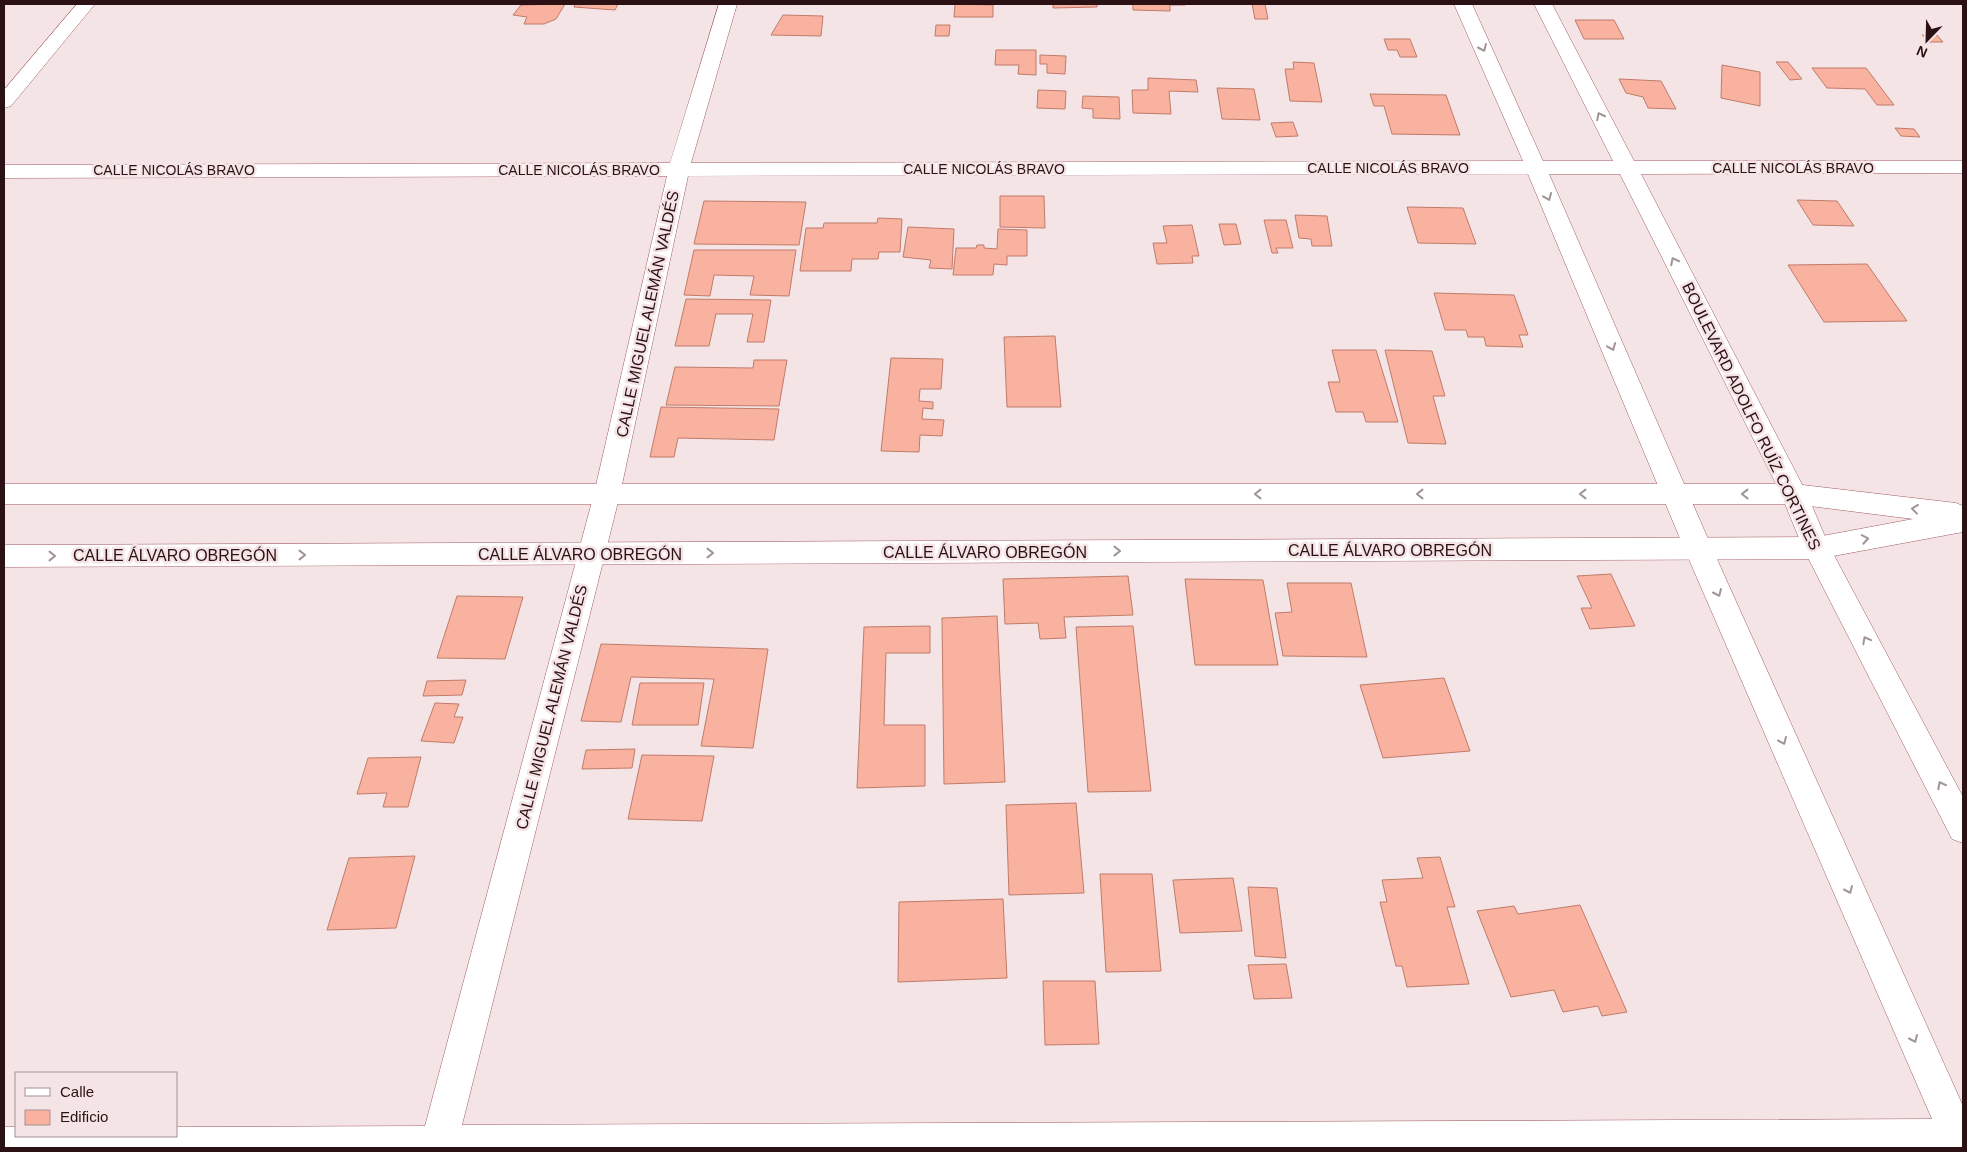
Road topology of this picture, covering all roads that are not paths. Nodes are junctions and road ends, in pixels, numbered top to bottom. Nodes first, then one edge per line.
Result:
1 (86, 4) edge
2 (728, 4) edge
3 (1463, 4) edge
4 (1543, 4) edge
5 (4, 102) edge
6 (1963, 167) edge
7 (1536, 168) junction
8 (1626, 168) junction
9 (679, 170) junction
10 (4, 171) edge
11 (4, 494) edge
12 (607, 494) junction
13 (1675, 494) junction
14 (1794, 494) junction
15 (1963, 515) edge
16 (1963, 521) edge
17 (1698, 548) junction
18 (1817, 548) junction
19 (590, 554) junction
20 (4, 556) edge
21 (1963, 828) edge
22 (1961, 1141) edge
23 (4, 1146) edge
24 (438, 1146) edge

1 - 5 street
2 - 9 street, CALLE MIGUEL ALEMÁN VALDÉS
3 -> 7 street
8 -> 4 street, BOULEVARD ADOLFO RUÍZ CORTINES
6 - 8 street, CALLE NICOLÁS BRAVO
7 - 8 street, CALLE NICOLÁS BRAVO
7 - 9 street, CALLE NICOLÁS BRAVO
7 -> 13 street
14 -> 8 street, BOULEVARD ADOLFO RUÍZ CORTINES
9 - 10 street, CALLE NICOLÁS BRAVO
9 - 12 street, CALLE MIGUEL ALEMÁN VALDÉS
11 - 12 street
13 -> 12 street
12 - 19 street, CALLE MIGUEL ALEMÁN VALDÉS
14 -> 13 street
13 - 17 street
15 -> 14 street
14 - 18 street, BOULEVARD ADOLFO RUÍZ CORTINES
18 -> 16 street, CALLE ÁLVARO OBREGÓN
17 - 18 street, CALLE ÁLVARO OBREGÓN
19 -> 17 street, CALLE ÁLVARO OBREGÓN
17 -> 22 street
21 -> 18 street, BOULEVARD ADOLFO RUÍZ CORTINES
20 -> 19 street, CALLE ÁLVARO OBREGÓN
19 - 24 street, CALLE MIGUEL ALEMÁN VALDÉS
22 - 24 street
23 - 24 street

